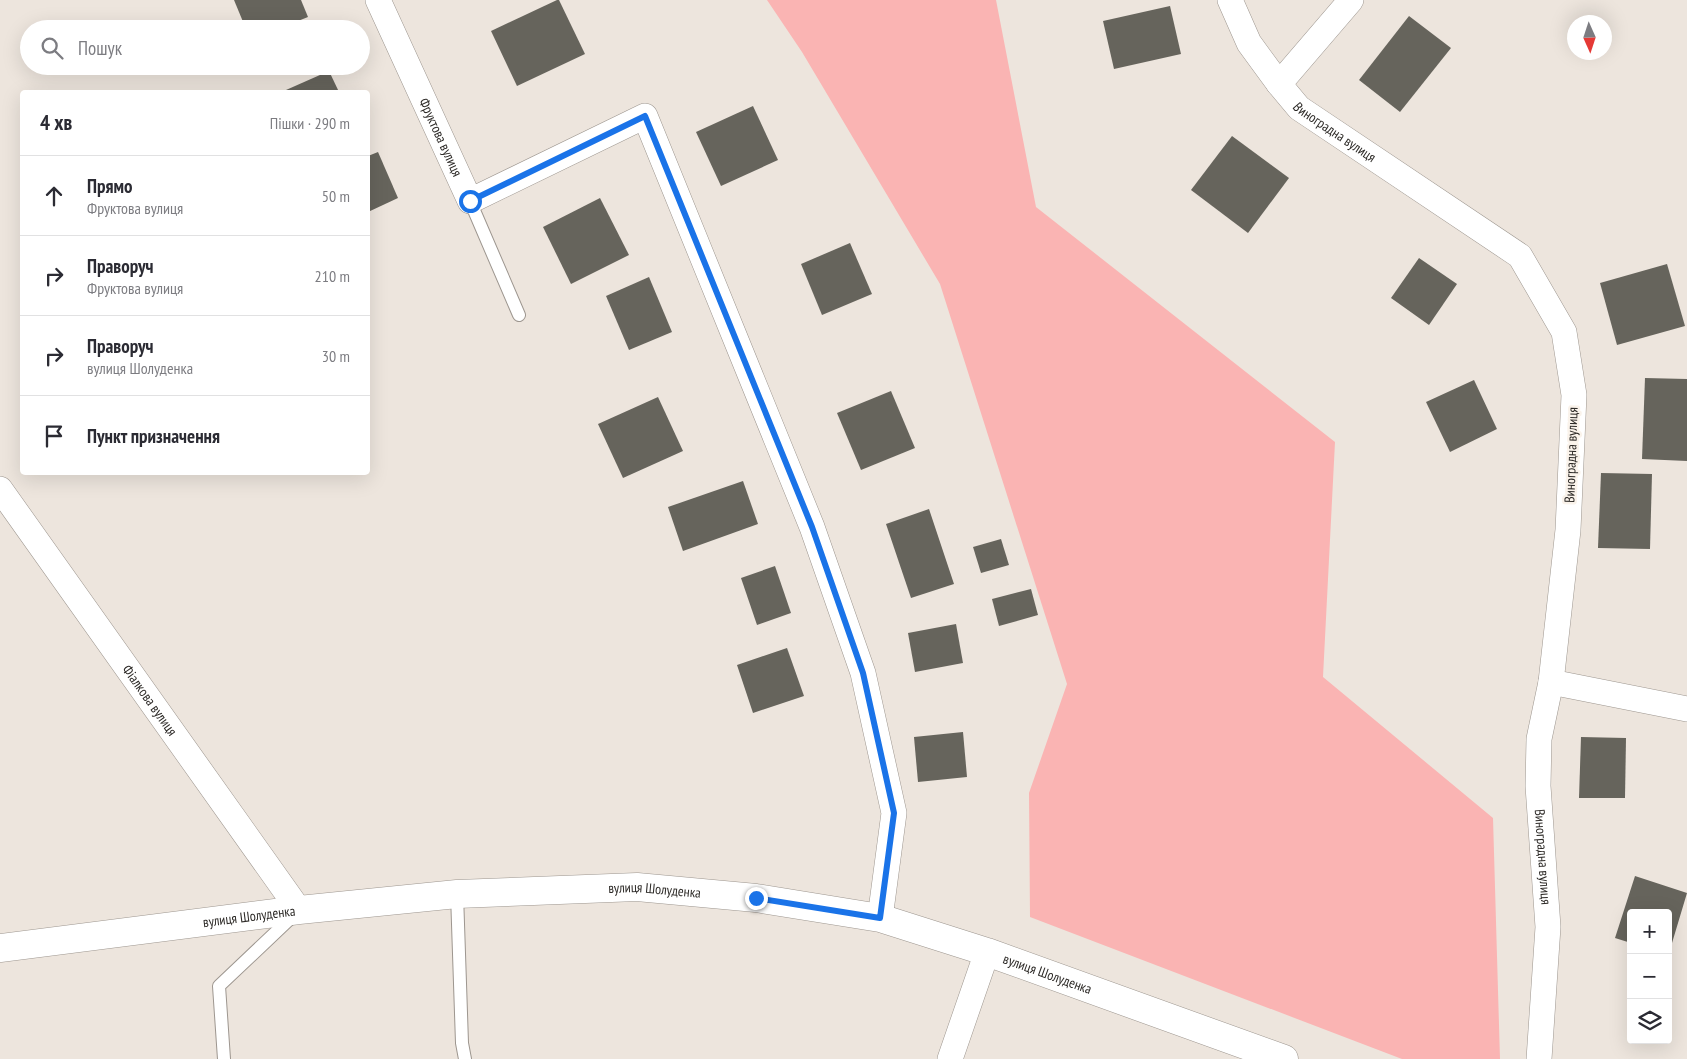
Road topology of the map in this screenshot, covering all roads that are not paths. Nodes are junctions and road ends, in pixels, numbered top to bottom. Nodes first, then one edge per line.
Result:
1 (378, 0) edge
2 (1230, 0) edge
3 (1351, 0) edge
4 (1279, 84) junction
5 (470, 201) junction
6 (519, 315) dead end
7 (0, 489) edge
8 (1551, 682) junction
9 (1687, 709) edge
10 (457, 894) junction
11 (299, 910) junction
12 (880, 918) junction
13 (0, 948) edge
14 (987, 952) junction
15 (224, 1059) edge
16 (465, 1059) edge
17 (950, 1059) edge
18 (1284, 1059) edge
19 (1538, 1059) edge

1 - 5 street, Фруктова вулиця
2 - 4 street, Виноградна вулиця
3 - 4 street
4 - 8 street, Виноградна вулиця
5 - 6 lane
5 - 12 street
7 - 11 street, Фіалкова вулиця
8 - 9 street
8 - 19 street, Виноградна вулиця
10 - 11 main road, вулиця Шолуденка
10 - 12 main road, вулиця Шолуденка
10 - 16 lane
11 - 13 main road, вулиця Шолуденка
11 - 15 lane
12 - 14 main road, вулиця Шолуденка
14 - 17 street
14 - 18 main road, вулиця Шолуденка

